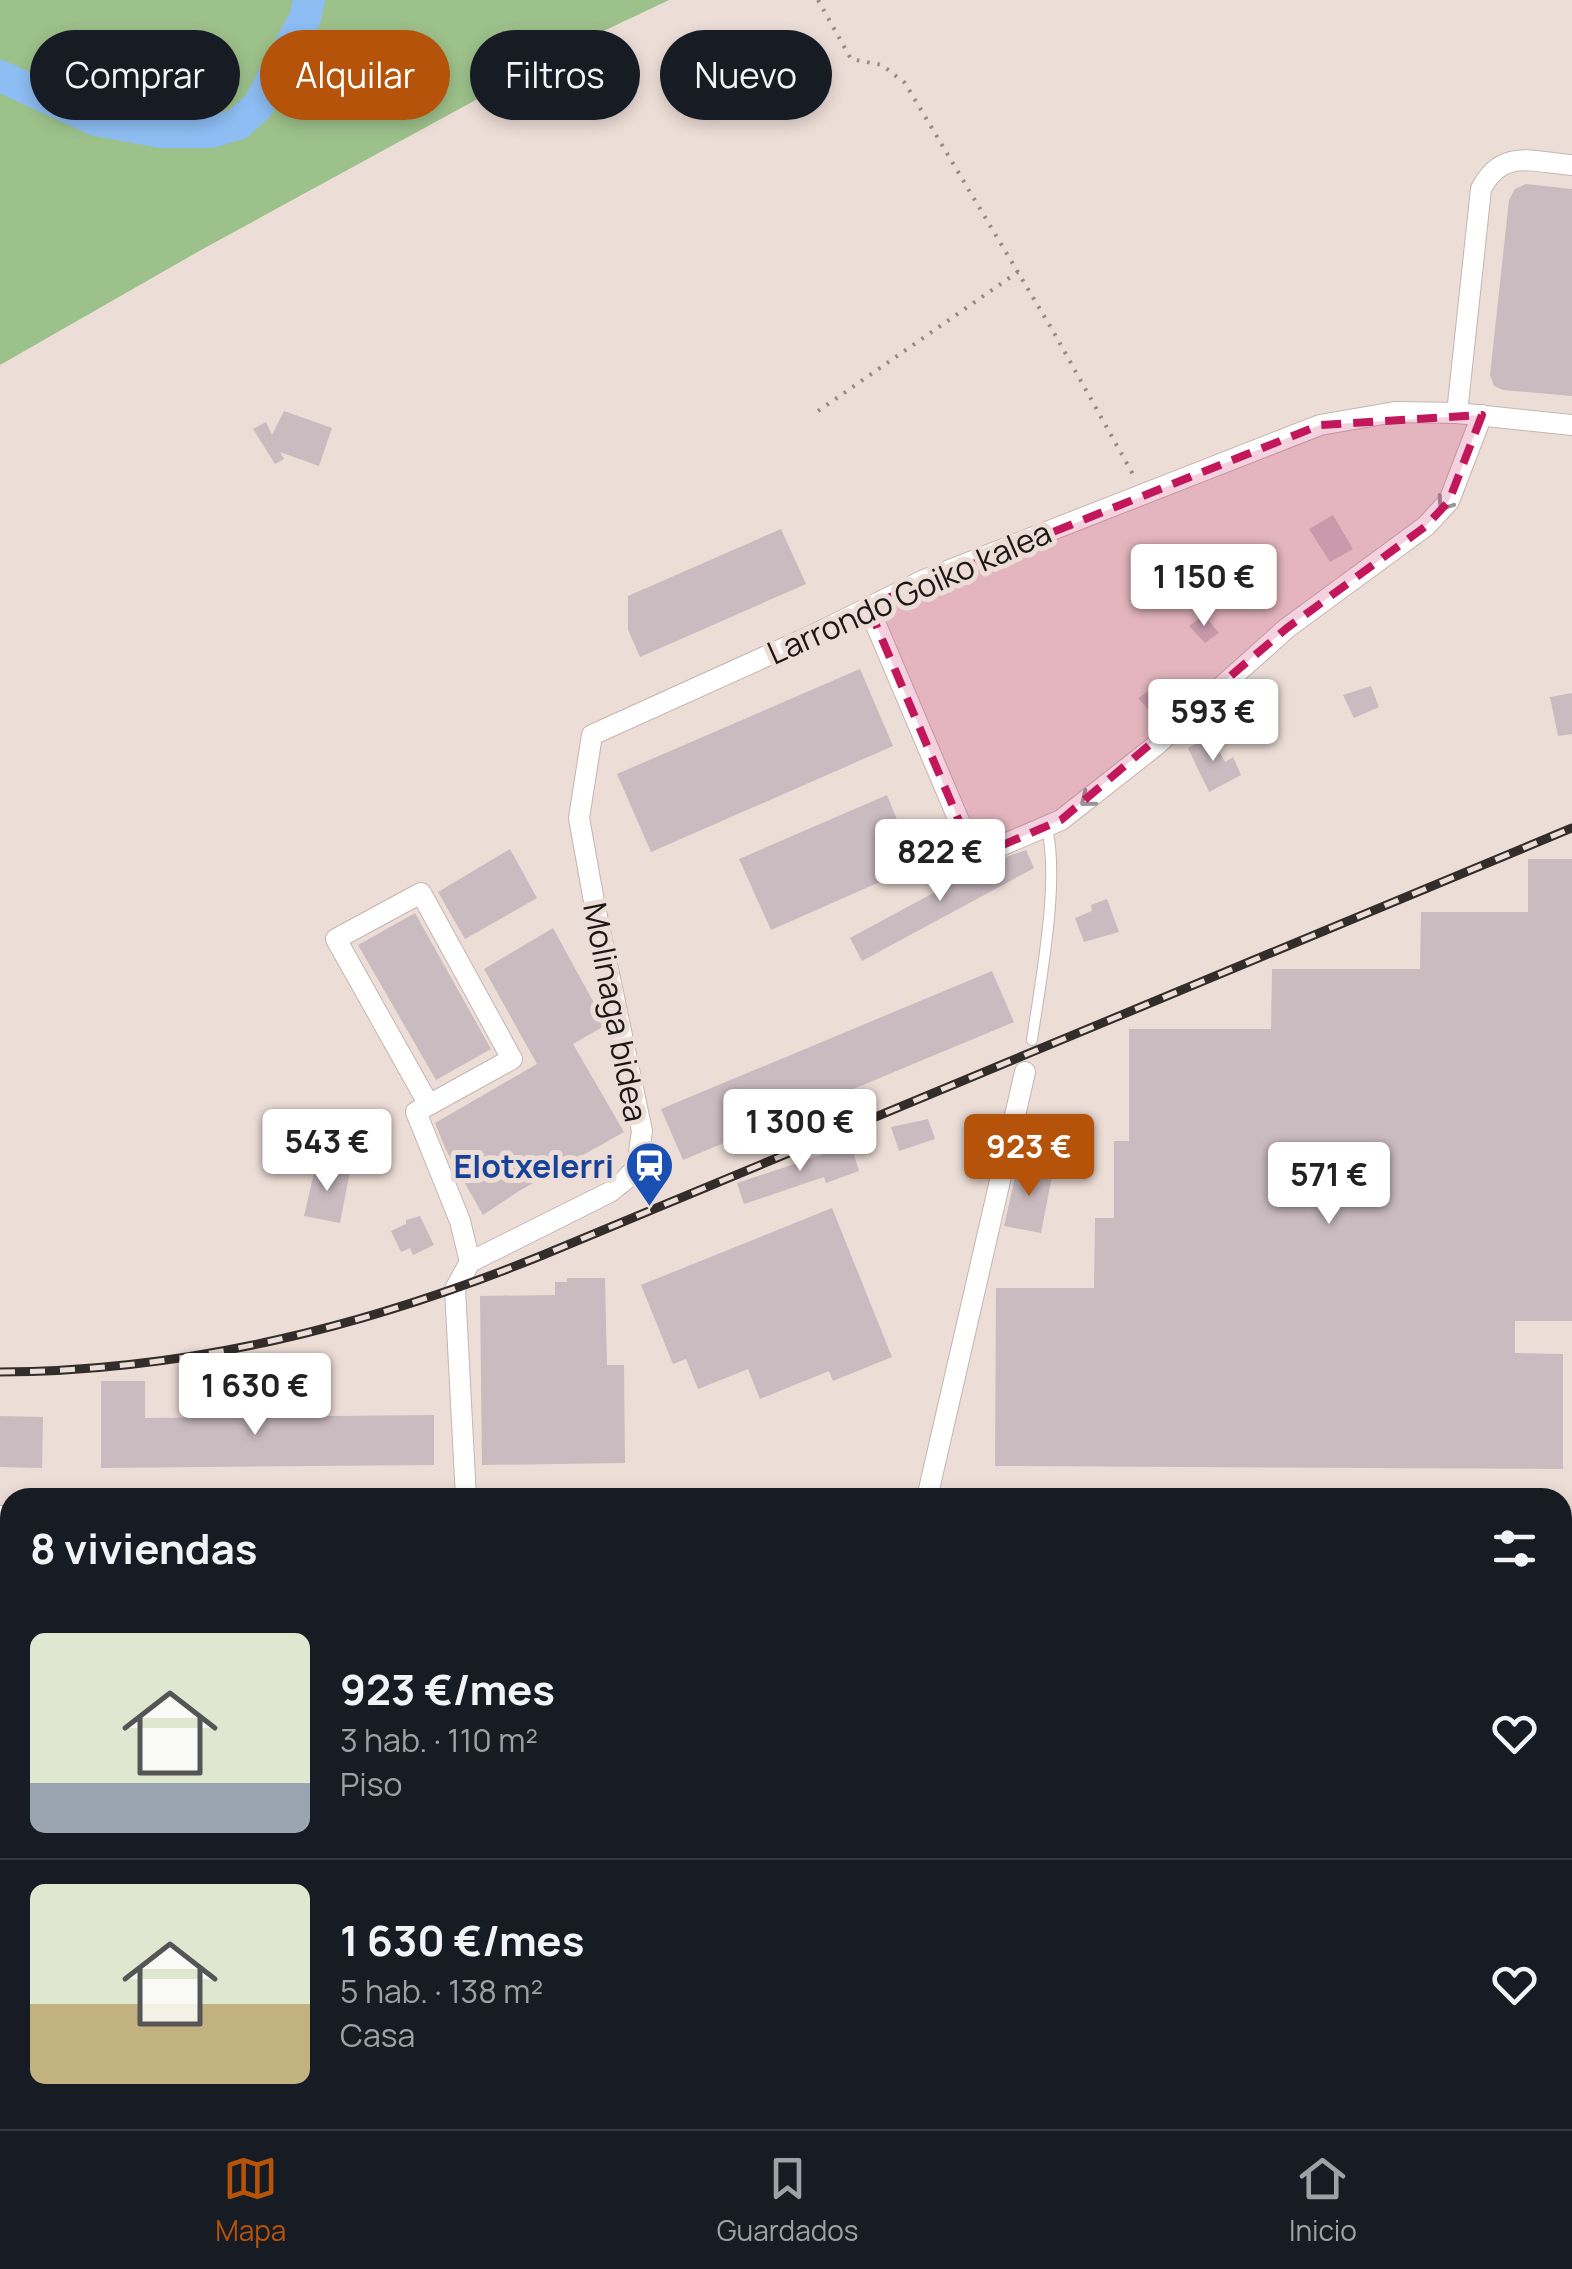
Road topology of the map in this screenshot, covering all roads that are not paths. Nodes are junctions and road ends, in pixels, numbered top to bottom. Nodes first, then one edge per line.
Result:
1 (1572, 164) edge
2 (1457, 413) junction
3 (1482, 415) junction
4 (1572, 424) edge
5 (868, 606) junction
6 (600, 728) joint
7 (1047, 829) junction
8 (1032, 1040) dead end
9 (1025, 1072) dead end
10 (429, 1104) junction
11 (470, 1262) junction
12 (465, 1488) edge
13 (929, 1488) edge

1 - 2 street
2 - 3 street, Larrondo Goiko kalea
2 - 5 street, Larrondo Goiko kalea
3 - 4 street, Larrondo Goiko kalea
3 -> 7 street
5 - 6 street, Larrondo Goiko kalea
5 - 7 street
6 - 11 street, Molinaga bidea
7 - 8 lane
9 - 13 street
10 - 10 street
10 - 11 street
11 - 12 street

